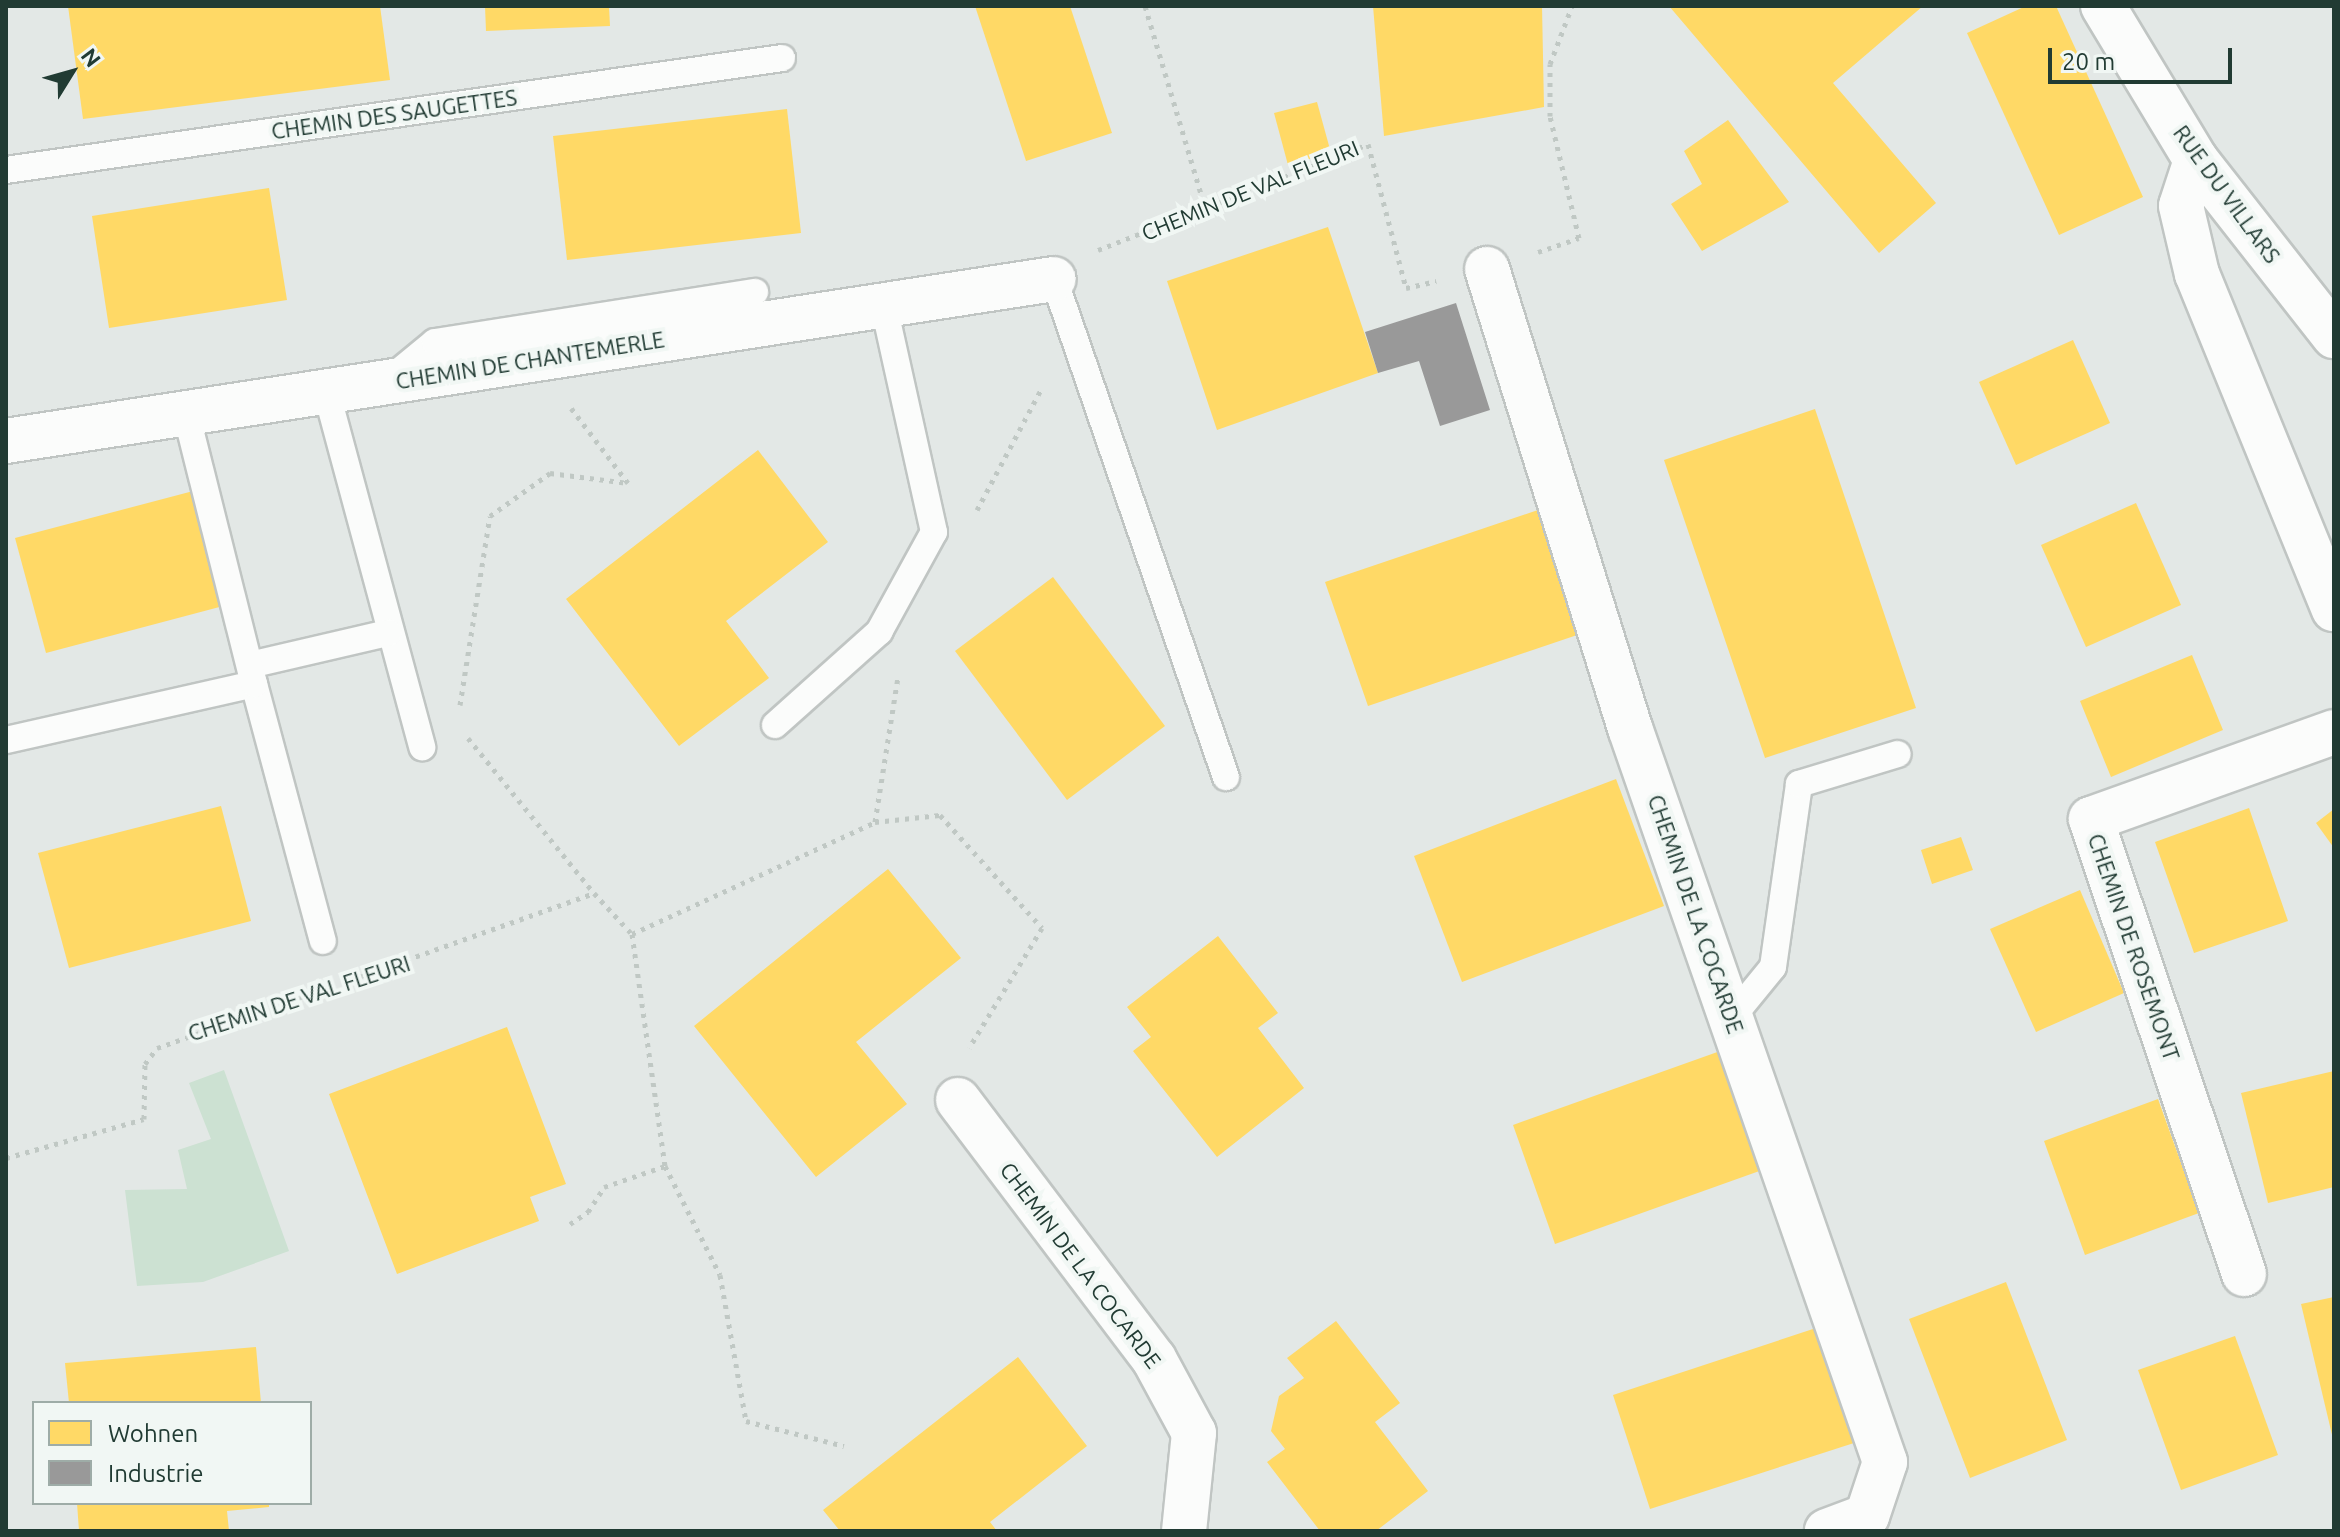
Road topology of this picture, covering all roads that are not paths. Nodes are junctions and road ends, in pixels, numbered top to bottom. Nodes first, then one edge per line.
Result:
1 (2103, 6) edge
2 (782, 58) dead end
3 (2196, 160) junction
4 (6, 170) edge
5 (1487, 269) road end
6 (1054, 279) joint
7 (755, 292) dead end
8 (884, 306) junction
9 (2334, 336) edge
10 (385, 382) junction
11 (327, 394) junction
12 (186, 414) junction
13 (6, 441) edge
14 (2334, 609) edge
15 (388, 633) junction
16 (252, 675) junction
17 (775, 725) dead end
18 (2334, 732) edge
19 (6, 740) edge
20 (422, 747) dead end
21 (1898, 754) dead end
22 (1226, 777) dead end
23 (323, 941) dead end
24 (1733, 1016) junction
25 (958, 1100) road end
26 (2244, 1274) dead end
27 (1184, 1531) edge
28 (1827, 1531) edge

1 - 3 street, RUE DU VILLARS
2 - 4 lane, CHEMIN DES SAUGETTES
3 - 9 street, RUE DU VILLARS
3 - 14 street
5 - 24 street, CHEMIN DE LA COCARDE
6 - 8 street, CHEMIN DE CHANTEMERLE
6 - 22 lane
7 - 10 lane
8 - 10 street, CHEMIN DE CHANTEMERLE
8 - 17 lane
10 - 11 street, CHEMIN DE CHANTEMERLE
11 - 12 street, CHEMIN DE CHANTEMERLE
11 - 15 lane
12 - 13 street, CHEMIN DE CHANTEMERLE
12 - 16 lane
15 - 16 lane
15 - 20 lane
16 - 19 lane
16 - 23 lane
18 - 26 street, CHEMIN DE ROSEMONT
21 - 24 lane
24 - 28 street, CHEMIN DE LA COCARDE
25 - 27 street, CHEMIN DE LA COCARDE

